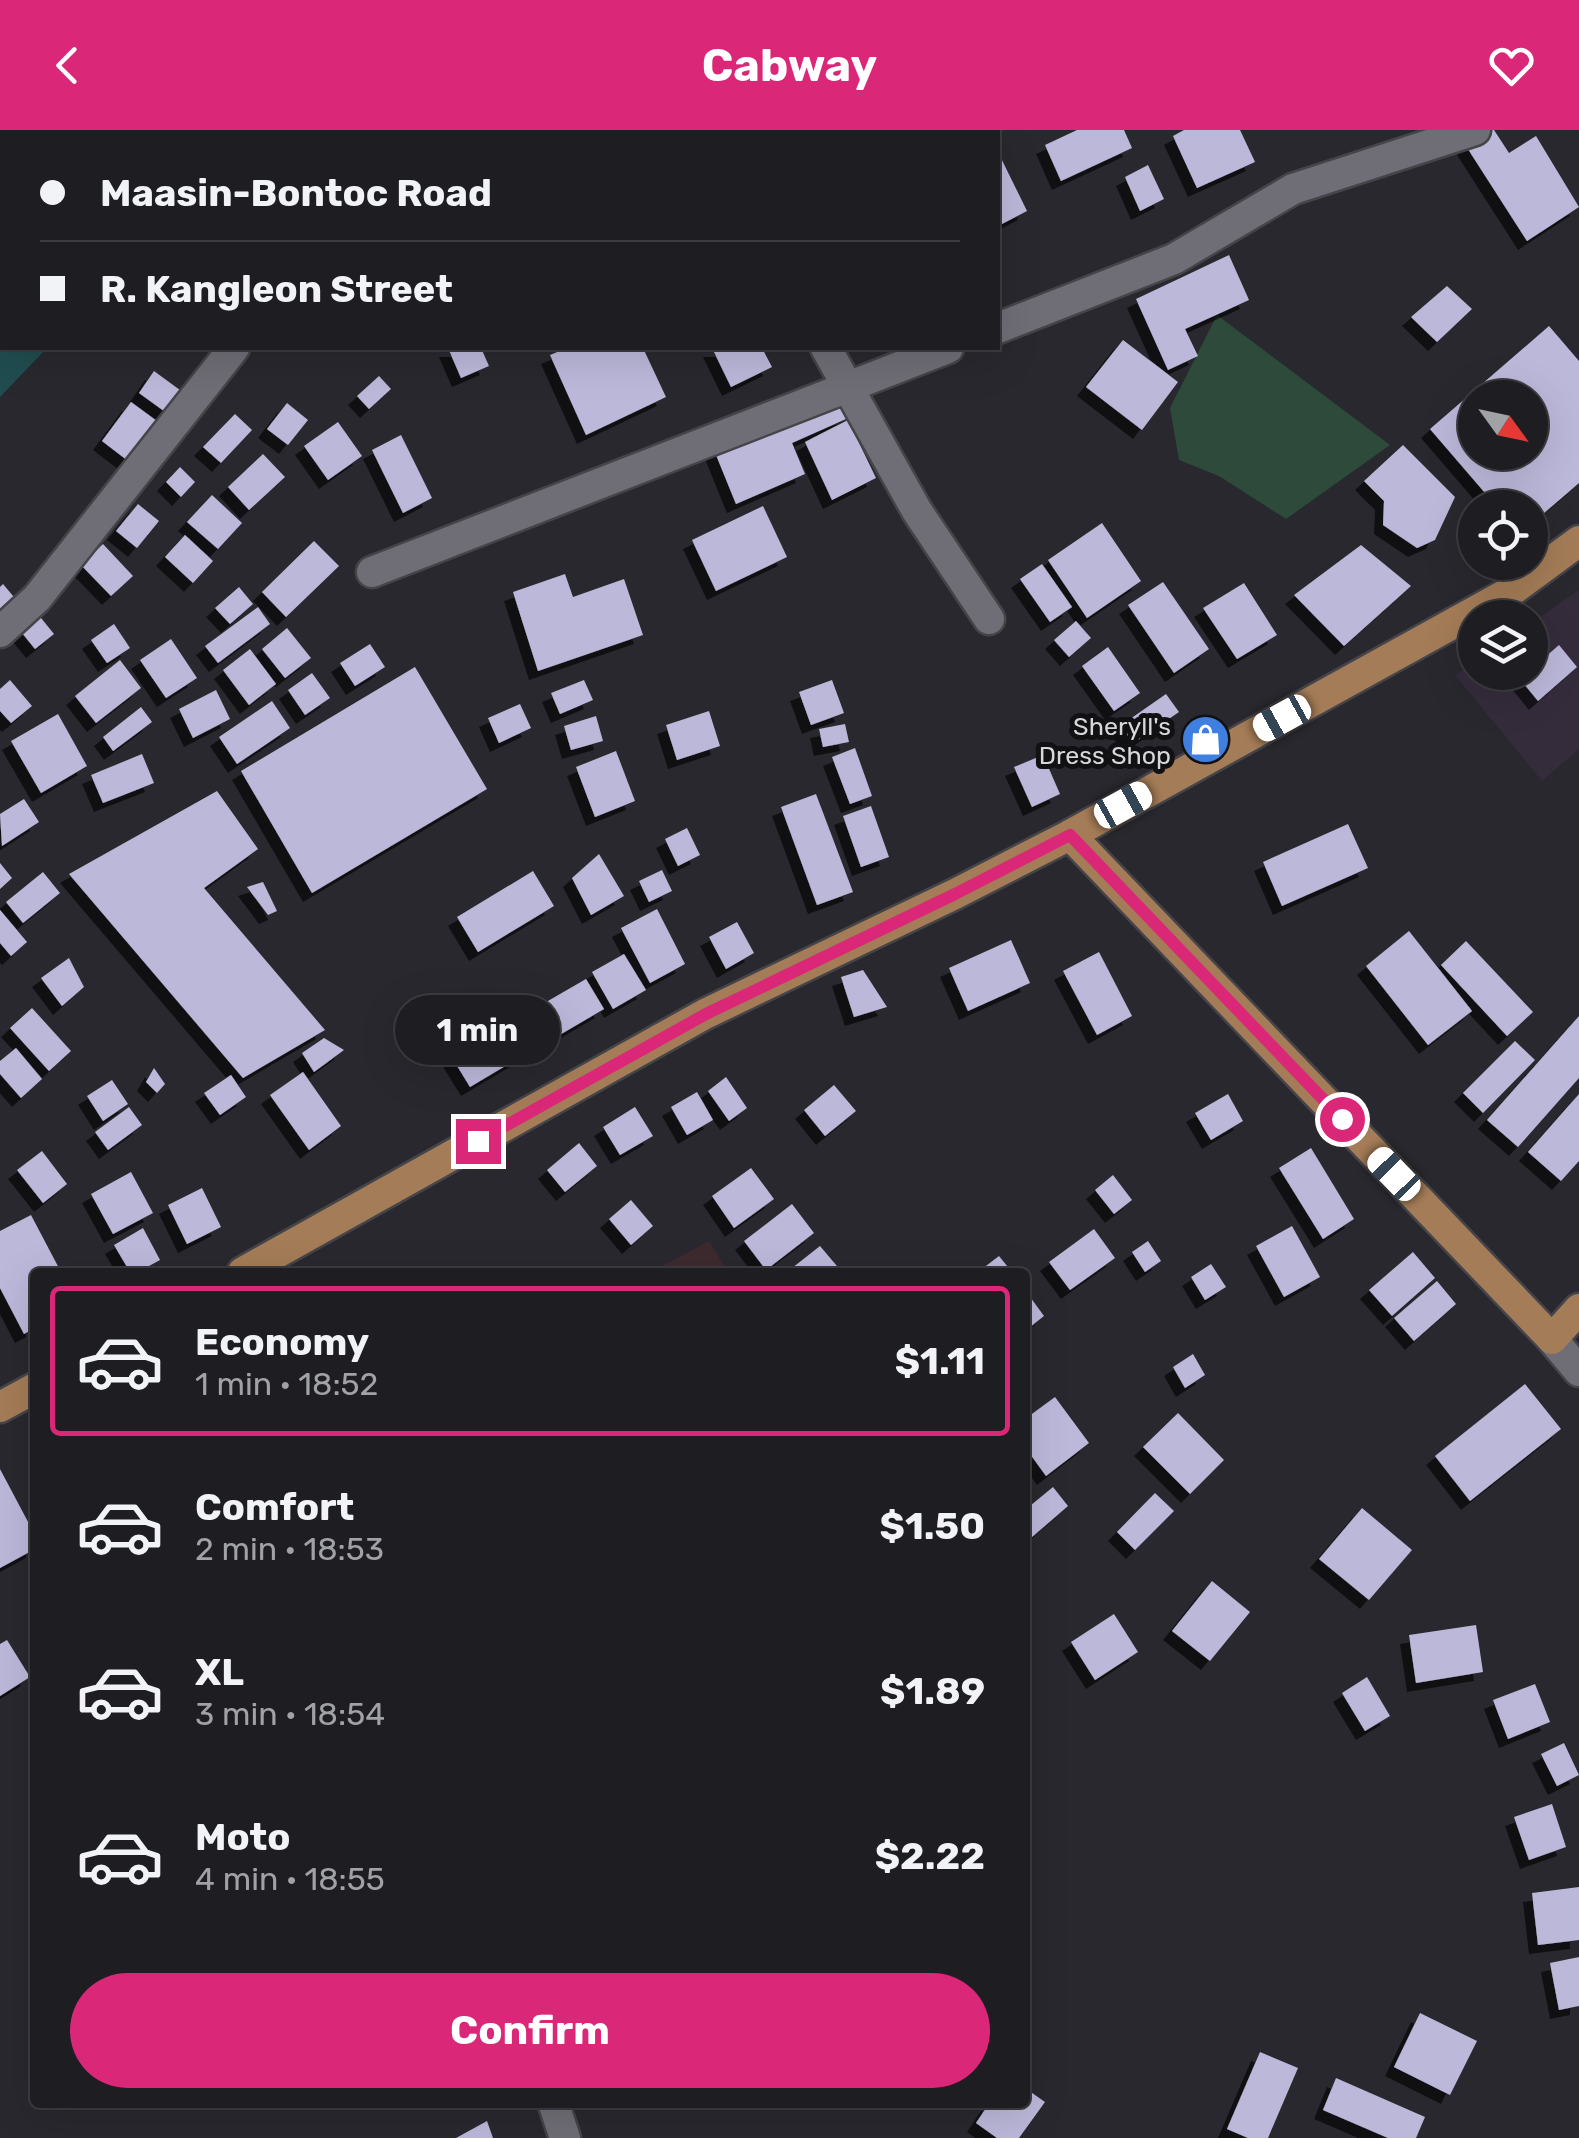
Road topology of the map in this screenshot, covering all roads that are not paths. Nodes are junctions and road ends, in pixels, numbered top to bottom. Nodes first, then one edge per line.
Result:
1 (1475, 130) edge
2 (1000, 327) edge
3 (232, 350) edge
4 (827, 350) edge
5 (943, 350) edge
6 (847, 387) junction
7 (1579, 541) edge
8 (372, 572) dead end
9 (989, 620) dead end
10 (0, 632) edge
11 (1070, 835) junction
12 (251, 1268) edge
13 (1579, 1309) edge
14 (1552, 1339) junction
15 (1579, 1371) edge
16 (30, 1391) edge
17 (0, 1408) edge
18 (555, 2108) edge
19 (565, 2138) edge

1 - 2 street
3 - 10 street
4 - 6 street
5 - 6 street
6 - 8 street
6 - 9 street
7 - 11 main road
11 - 12 main road
11 - 14 main road
13 - 14 main road
14 - 15 street
16 - 17 main road
18 - 19 street

